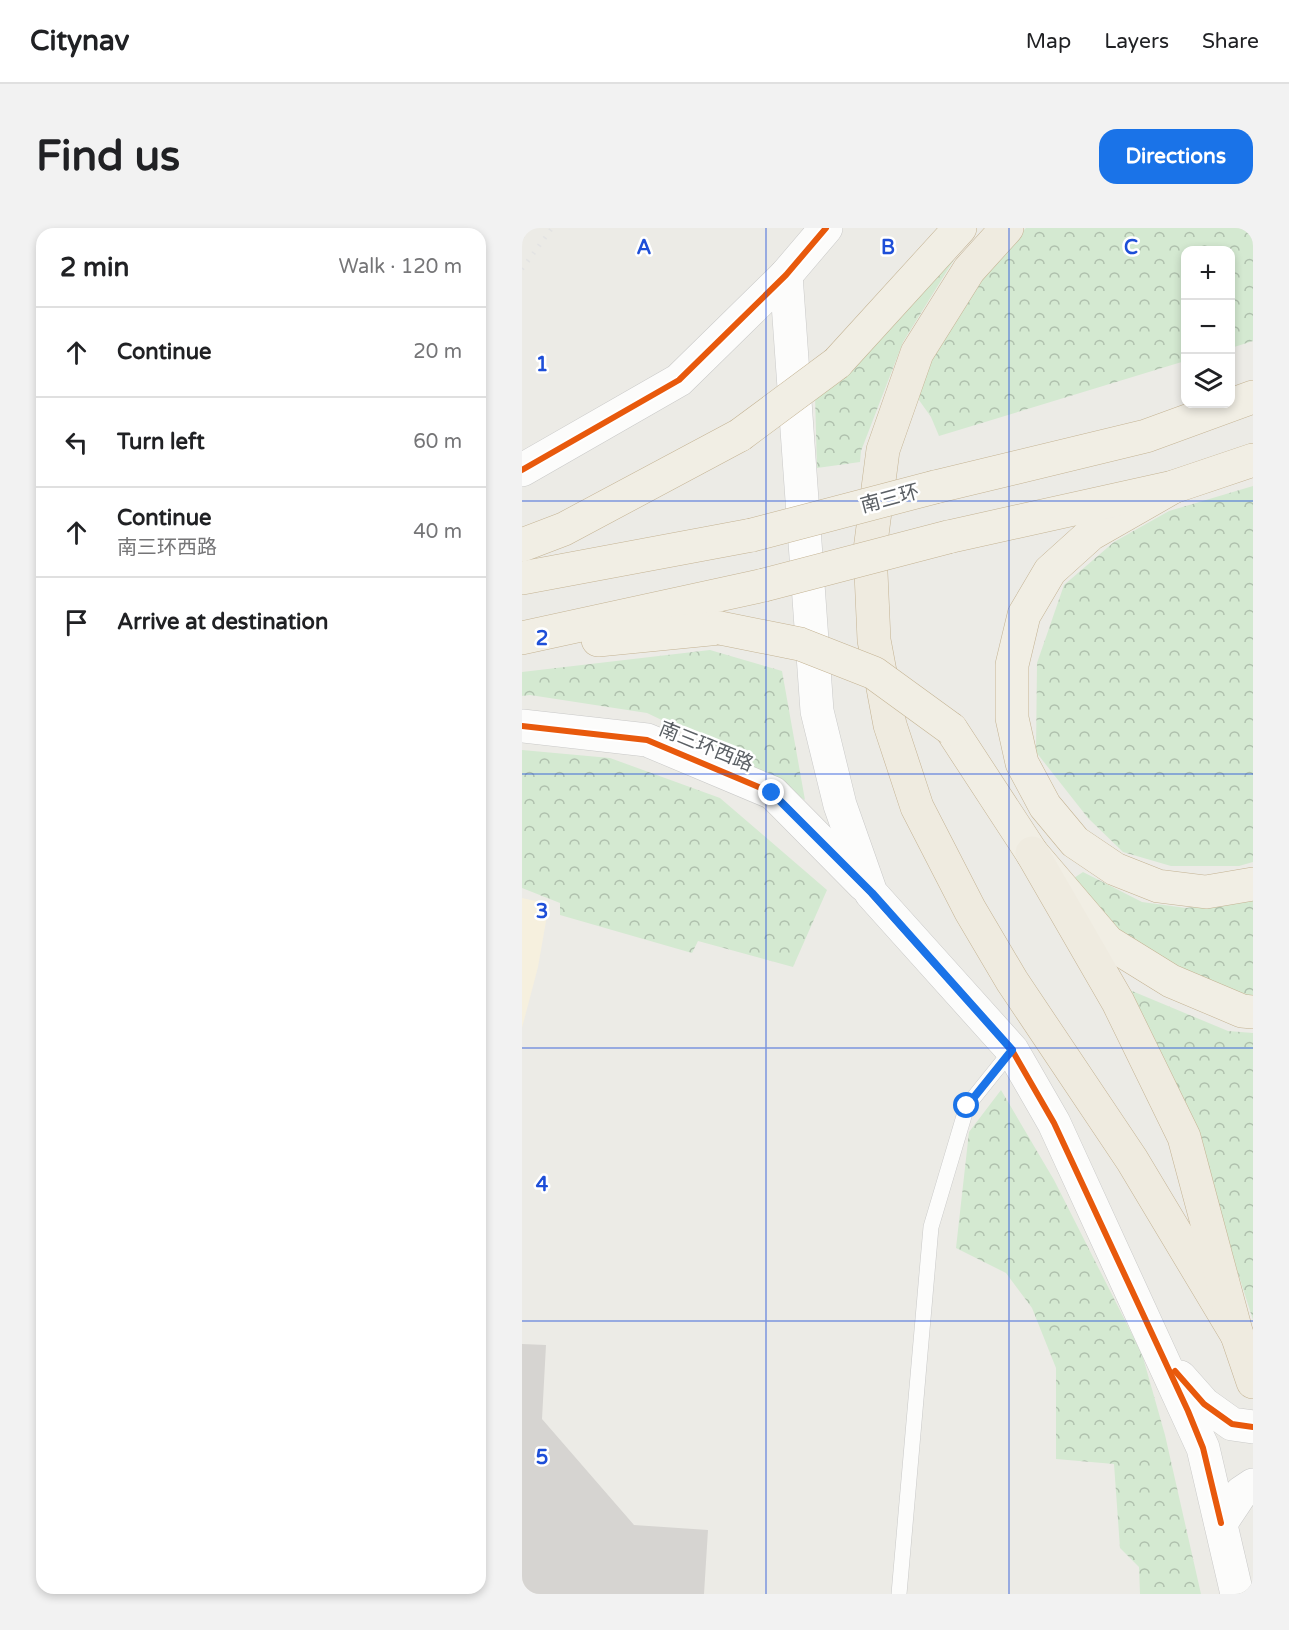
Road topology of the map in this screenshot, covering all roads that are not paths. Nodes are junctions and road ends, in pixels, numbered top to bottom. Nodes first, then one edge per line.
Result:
1 (826, 228) edge
2 (960, 228) edge
3 (1007, 228) edge
4 (786, 275) junction
5 (1253, 397) edge
6 (1253, 460) edge
7 (522, 471) edge
8 (1173, 486) junction
9 (522, 545) edge
10 (522, 578) edge
11 (522, 638) edge
12 (522, 648) edge
13 (522, 726) edge
14 (1032, 853) junction
15 (1253, 884) edge
16 (872, 893) junction
17 (1253, 1012) edge
18 (1012, 1050) junction
19 (1237, 1335) junction
20 (1163, 1358) junction
21 (1253, 1382) edge
22 (1253, 1427) edge
23 (1253, 1485) edge
24 (1221, 1523) junction
25 (899, 1594) edge
26 (1237, 1594) edge

1 - 4 street
2 - 9 highway, bridge
3 - 19 highway
4 - 7 street
4 - 16 street
5 - 10 highway, 南三环, bridge
6 - 8 highway
8 - 11 highway, bridge
8 - 15 highway
12 - 14 highway, bridge
13 - 16 street, 南三环西路
14 - 17 highway
14 - 19 highway
16 - 18 street, 南三环西路
18 - 20 street, 南三环西路
18 - 25 lane
19 - 21 highway
20 - 22 street
20 - 24 street, 南三环西路
23 - 24 street
24 - 26 street, 南三环西路

